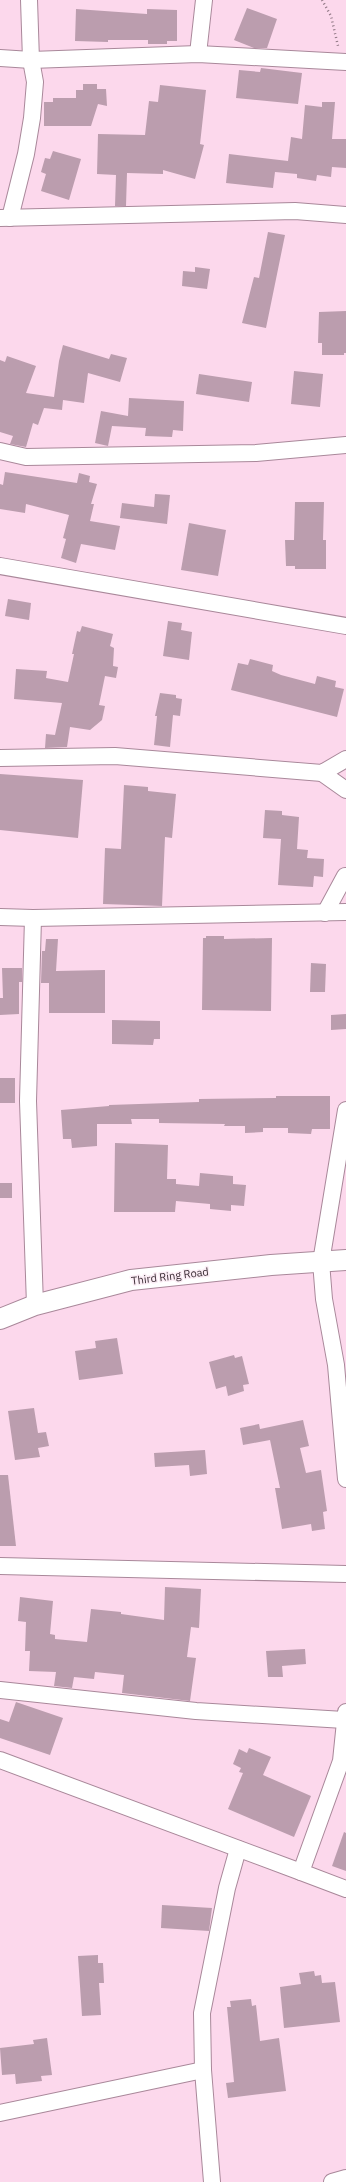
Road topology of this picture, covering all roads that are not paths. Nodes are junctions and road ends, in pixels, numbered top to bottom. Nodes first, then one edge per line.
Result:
1 (29, 0) edge
2 (204, 0) edge
3 (198, 54) junction
4 (0, 58) edge
5 (31, 60) junction
6 (344, 62) edge
7 (346, 215) edge
8 (5, 218) edge
9 (346, 445) edge
10 (0, 451) edge
11 (0, 566) edge
12 (346, 626) edge
13 (0, 758) edge
14 (346, 759) edge
15 (322, 773) junction
16 (346, 790) edge
17 (346, 873) edge
18 (346, 912) edge
19 (325, 913) junction
20 (0, 916) edge
21 (33, 918) junction
22 (346, 1110) edge
23 (346, 1260) edge
24 (321, 1262) junction
25 (35, 1305) junction
26 (0, 1319) edge
27 (346, 1479) edge
28 (0, 1566) edge
29 (346, 1574) edge
30 (0, 1690) edge
31 (345, 1716) edge
32 (0, 1760) edge
33 (238, 1849) junction
34 (301, 1872) junction
35 (346, 1889) edge
36 (203, 2070) junction
37 (0, 2113) edge
38 (346, 2178) edge
39 (212, 2182) edge
40 (332, 2182) edge

1 - 5 street
2 - 3 street
3 - 5 street
3 - 6 street
4 - 5 street
5 - 8 street
7 - 8 street
9 - 10 street
11 - 12 street
13 - 15 street
14 - 15 street
15 - 16 street
17 - 19 street
18 - 19 street
19 - 21 street
20 - 21 street
21 - 25 street
22 - 24 street
23 - 24 street, Third Ring Road
24 - 25 street, Third Ring Road
24 - 27 street
25 - 26 street, Third Ring Road
28 - 29 street
30 - 31 street
31 - 34 street
32 - 33 street
33 - 34 street
33 - 36 street
34 - 35 street
36 - 37 street
36 - 39 street
38 - 40 street

